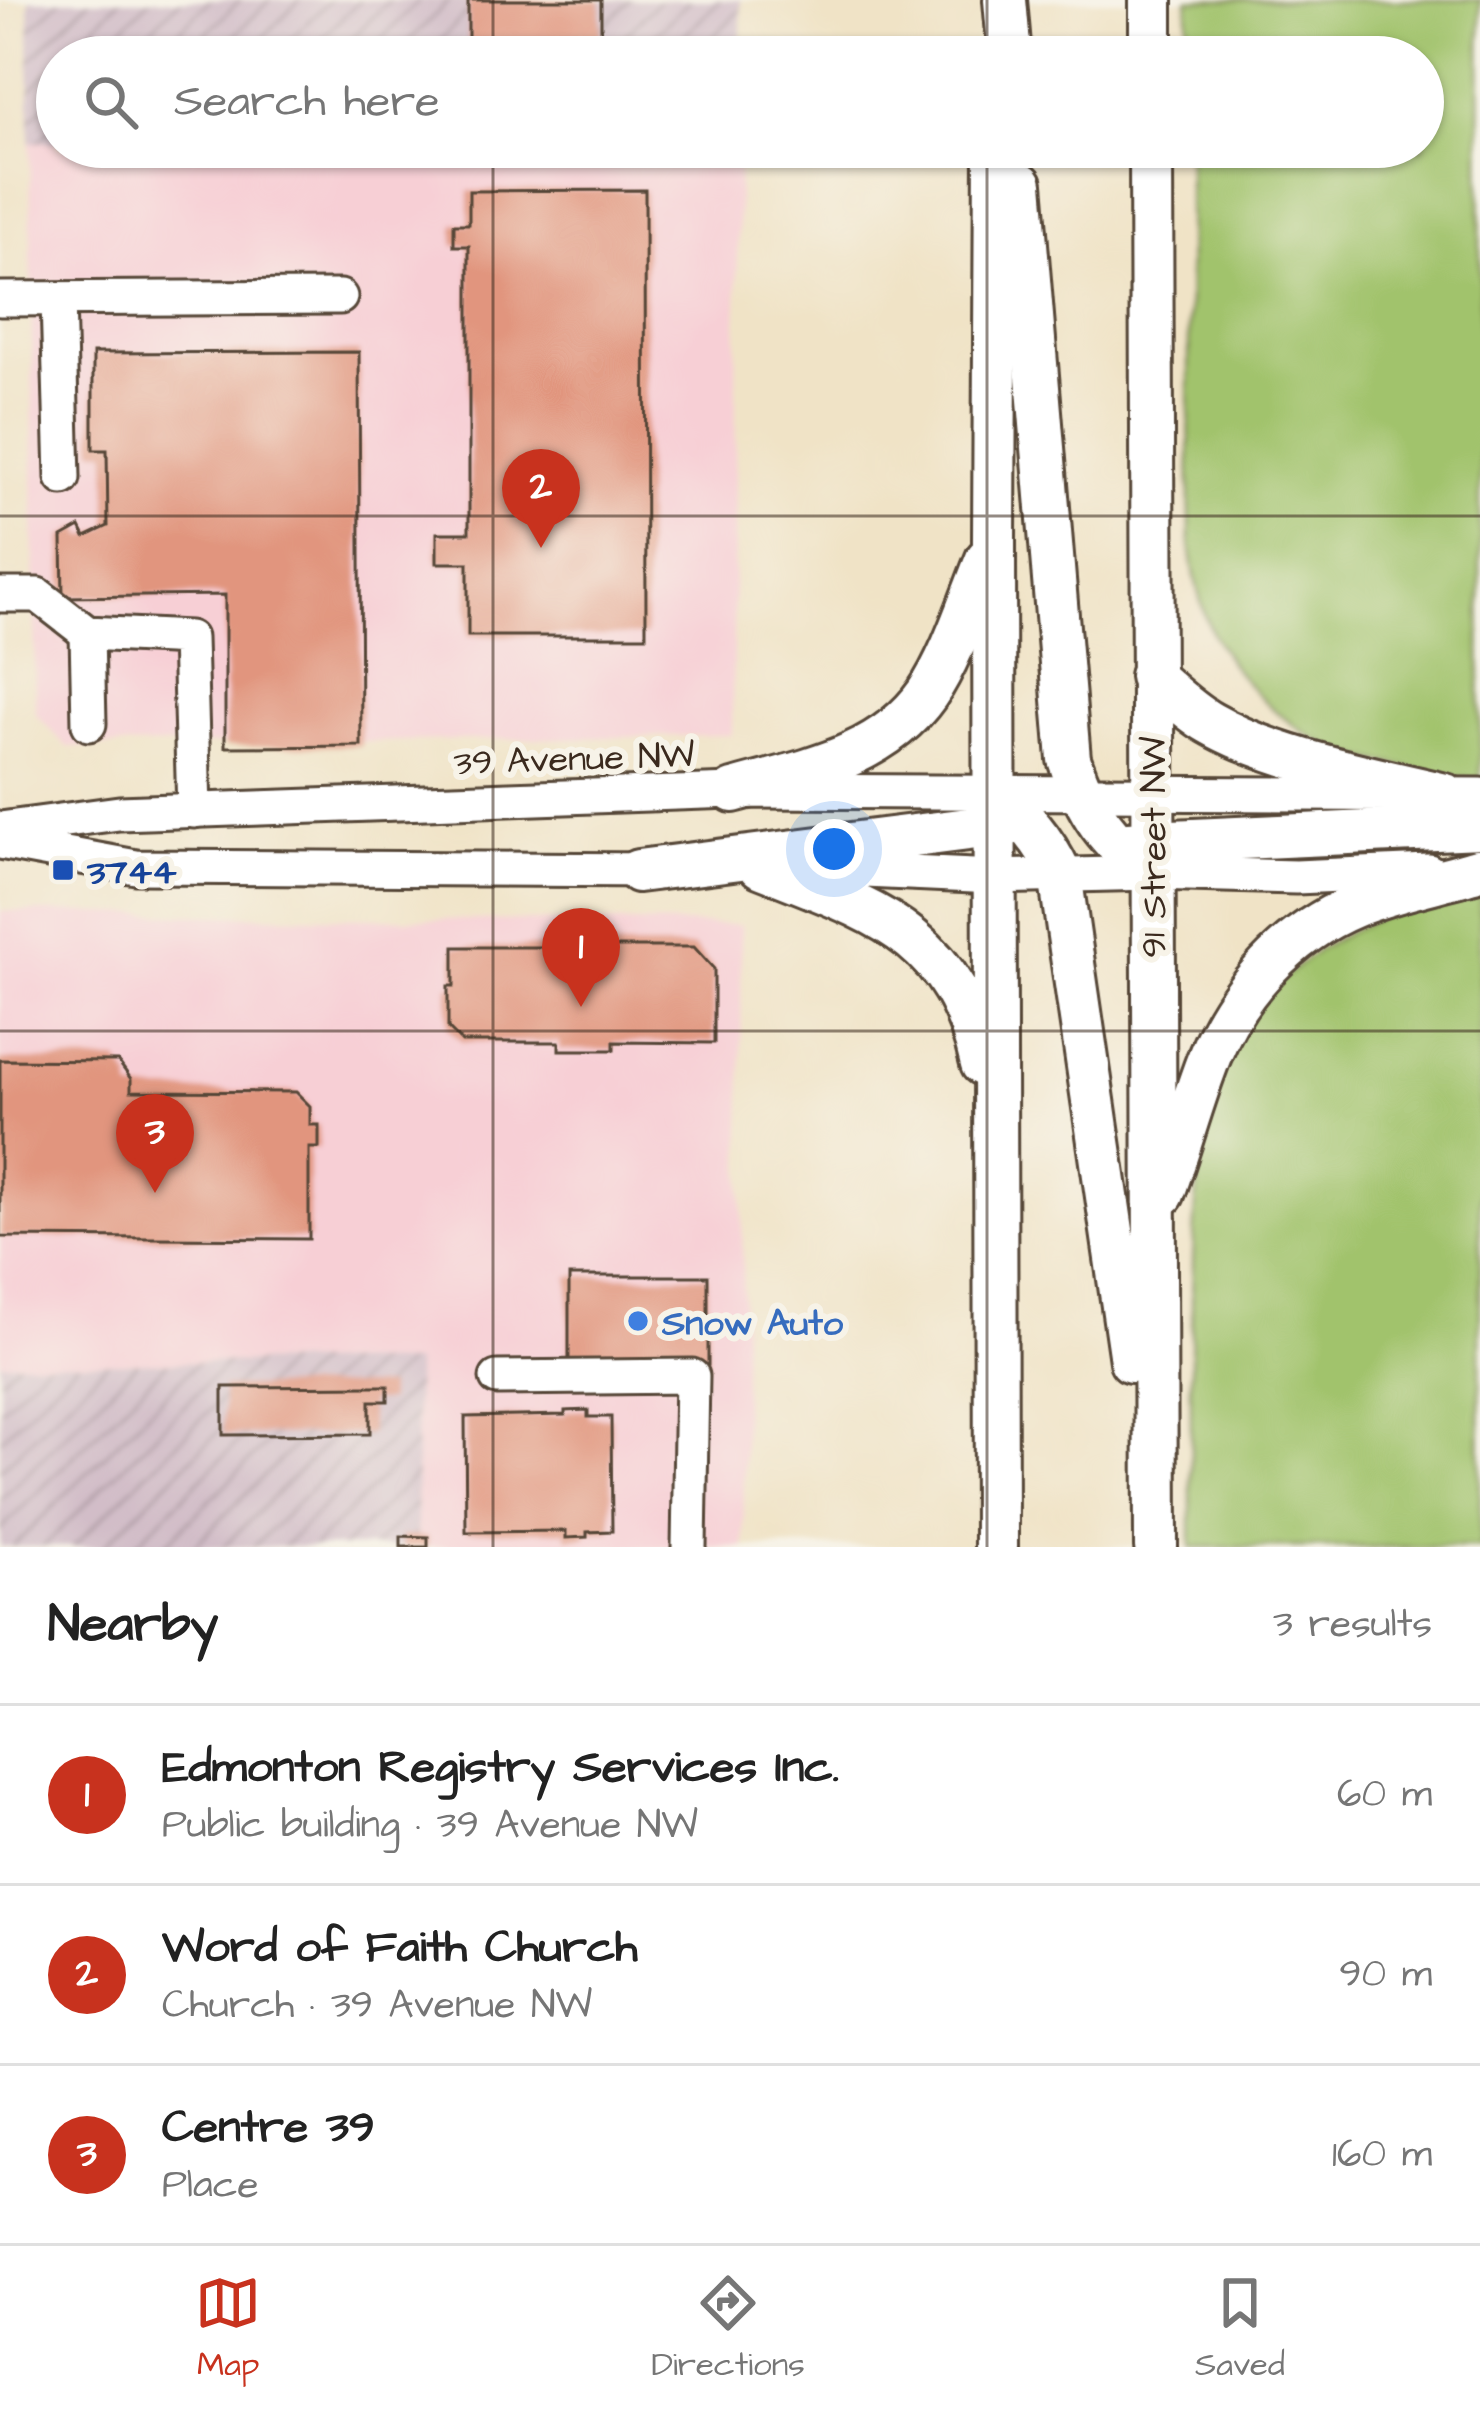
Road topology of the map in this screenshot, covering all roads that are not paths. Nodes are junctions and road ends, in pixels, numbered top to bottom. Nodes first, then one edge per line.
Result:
1 (1001, 0) edge
2 (1151, 0) edge
3 (998, 36) edge
4 (1007, 36) edge
5 (1151, 36) edge
6 (997, 168) edge
7 (1020, 168) edge
8 (1151, 168) edge
9 (340, 297) dead end
10 (0, 299) edge
11 (58, 300) junction
12 (64, 478) dead end
13 (994, 541) junction
14 (0, 595) edge
15 (87, 633) junction
16 (1151, 676) junction
17 (89, 724) dead end
18 (733, 790) junction
19 (1153, 793) junction
20 (1462, 795) edge
21 (194, 811) junction
22 (1006, 814) junction
23 (1480, 827) edge
24 (0, 829) edge
25 (1119, 833) junction
26 (0, 842) edge
27 (760, 866) junction
28 (1056, 866) junction
29 (1479, 870) edge
30 (638, 871) junction
31 (995, 877) junction
32 (996, 1126) junction
33 (1153, 1223) junction
34 (497, 1378) dead end
35 (689, 1547) edge
36 (996, 1547) edge
37 (1153, 1547) edge

1 - 3 main road
1 - 4 main road
2 - 5 main road
6 - 13 main road
7 - 25 main road
8 - 16 main road, 91 Street NW
9 - 11 street
10 - 11 street
11 - 12 street
13 - 18 main road
13 - 22 main road
14 - 15 street
15 - 17 street
15 - 21 street
16 - 19 main road, 91 Street NW
16 - 20 main road
18 - 21 street, 39 Avenue NW
18 - 22 street, 39 Avenue NW
19 - 20 street
19 - 25 main road
19 - 25 main road, 91 Street NW
21 - 24 street, 39 Avenue NW
22 - 25 main road
22 - 28 main road
22 - 30 main road
22 - 31 main road
23 - 25 main road
25 - 28 main road
25 - 29 street
25 - 33 main road, 91 Street NW
26 - 30 street
27 - 30 street
27 - 31 street
27 - 32 main road
28 - 31 main road
28 - 37 main road
29 - 33 main road
31 - 32 main road
32 - 36 main road
33 - 37 main road, 91 Street NW
34 - 35 street

